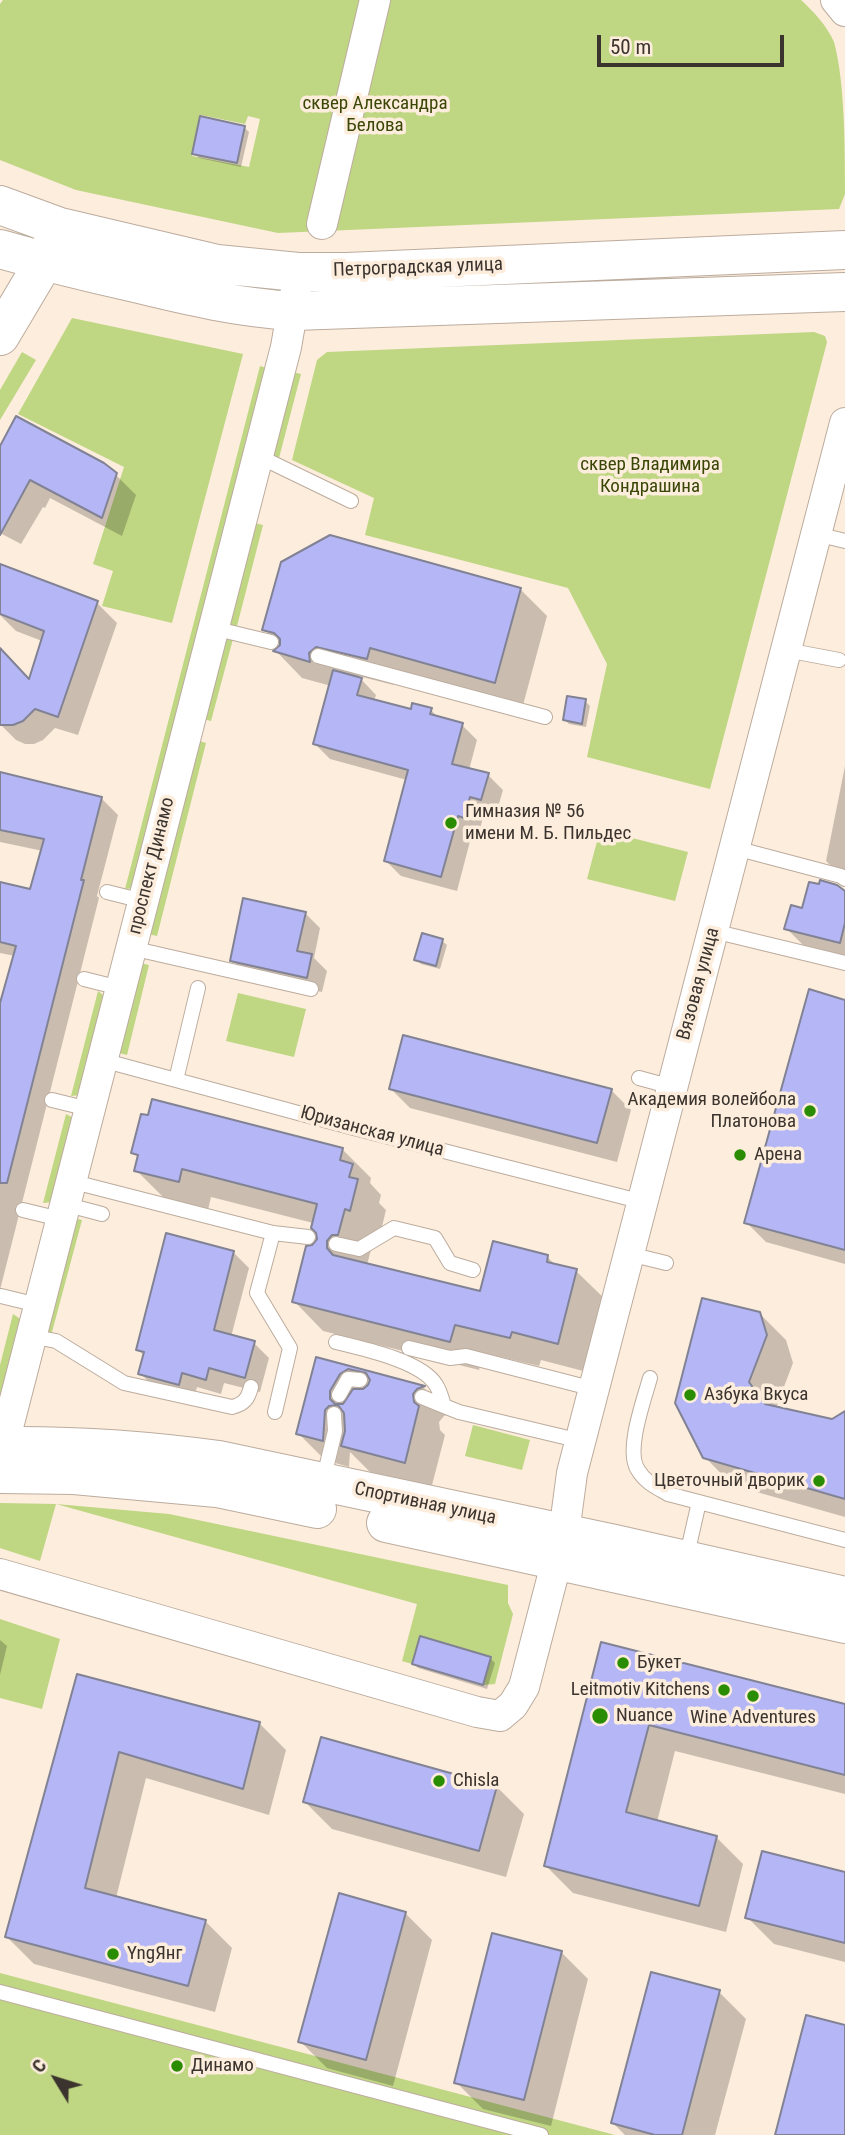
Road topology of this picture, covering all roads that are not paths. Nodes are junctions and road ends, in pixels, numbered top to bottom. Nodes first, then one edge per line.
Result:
1 (375, 0) edge
2 (836, 0) edge
3 (845, 11) edge
4 (0, 205) edge
5 (322, 224) dead end
6 (60, 227) junction
7 (0, 249) edge
8 (845, 250) edge
9 (44, 262) junction
10 (298, 272) junction
11 (845, 292) edge
12 (294, 311) junction
13 (0, 336) edge
14 (845, 423) edge
15 (258, 456) junction
16 (351, 501) dead end
17 (831, 537) edge
18 (213, 628) junction
19 (271, 642) dead end
20 (786, 650) junction
21 (318, 656) dead end
22 (839, 660) dead end
23 (545, 718) dead end
24 (735, 848) junction
25 (845, 879) edge
26 (107, 892) dead end
27 (143, 901) junction
28 (713, 931) junction
29 (131, 948) junction
30 (845, 963) edge
31 (84, 979) dead end
32 (120, 988) junction
33 (198, 988) dead end
34 (311, 989) dead end
35 (102, 1060) junction
36 (639, 1078) dead end
37 (176, 1080) junction
38 (673, 1087) junction
39 (52, 1100) dead end
40 (89, 1110) junction
41 (65, 1201) junction
42 (643, 1202) junction
43 (23, 1210) dead end
44 (102, 1214) dead end
45 (273, 1233) junction
46 (308, 1237) dead end
47 (336, 1244) dead end
48 (629, 1254) junction
49 (666, 1263) dead end
50 (473, 1270) dead end
51 (1, 1296) edge
52 (38, 1305) junction
53 (30, 1336) junction
54 (336, 1342) dead end
55 (409, 1348) dead end
56 (650, 1378) dead end
57 (360, 1380) dead end
58 (251, 1387) dead end
59 (594, 1389) junction
60 (339, 1395) dead end
61 (422, 1397) dead end
62 (444, 1406) junction
63 (275, 1412) dead end
64 (334, 1414) dead end
65 (581, 1441) junction
66 (1, 1456) edge
67 (322, 1483) junction
68 (699, 1502) junction
69 (845, 1541) edge
70 (560, 1547) junction
71 (686, 1560) junction
72 (0, 1574) edge
73 (845, 1596) edge
74 (845, 1624) edge
75 (0, 1992) edge
76 (541, 2135) edge

1 - 5 street
2 - 3 street
4 - 6 street, Петроградская улица
6 - 9 street
6 - 10 street, Петроградская улица
7 - 9 street, Петроградская улица
8 - 10 street, Петроградская улица
9 - 12 street, Петроградская улица
9 - 13 street
10 - 12 street, проспект Динамо
11 - 12 street, Петроградская улица
12 - 15 street, проспект Динамо
14 - 17 street, Вязовая улица
15 - 16 lane
15 - 18 street, проспект Динамо
17 - 20 street, Вязовая улица
18 - 19 lane
18 - 27 street, проспект Динамо
20 - 22 lane
20 - 24 street, Вязовая улица
21 - 23 lane
24 - 25 lane
24 - 28 street, Вязовая улица
26 - 27 lane
27 - 29 street, проспект Динамо
28 - 30 lane
28 - 38 street, Вязовая улица
29 - 32 street, проспект Динамо
29 - 34 lane
31 - 32 lane
32 - 35 street, проспект Динамо
33 - 37 lane
35 - 37 lane, Юризанская улица
35 - 40 street, проспект Динамо
36 - 38 lane
37 - 42 lane, Юризанская улица
38 - 42 street, Вязовая улица
39 - 40 lane
40 - 41 street, проспект Динамо
41 - 43 lane
41 - 44 lane
41 - 45 lane
41 - 52 street, проспект Динамо
42 - 48 street, Вязовая улица
45 - 46 lane
45 - 63 lane
47 - 50 lane
48 - 49 lane
48 - 59 street, Вязовая улица
51 - 52 lane
52 - 53 street, проспект Динамо
53 - 58 lane
53 - 66 street, проспект Динамо
54 - 62 lane
55 - 59 lane
56 - 68 lane
57 - 60 lane
59 - 65 street, Вязовая улица
61 - 62 lane
62 - 65 lane
64 - 67 lane
65 - 70 street, Вязовая улица
66 - 67 street, Спортивная улица
66 - 70 street, Спортивная улица
67 - 70 street, Спортивная улица
68 - 69 lane
68 - 71 lane
70 - 71 street, Спортивная улица
70 - 72 street
70 - 74 street, Спортивная улица
71 - 73 street, Спортивная улица
75 - 76 lane

